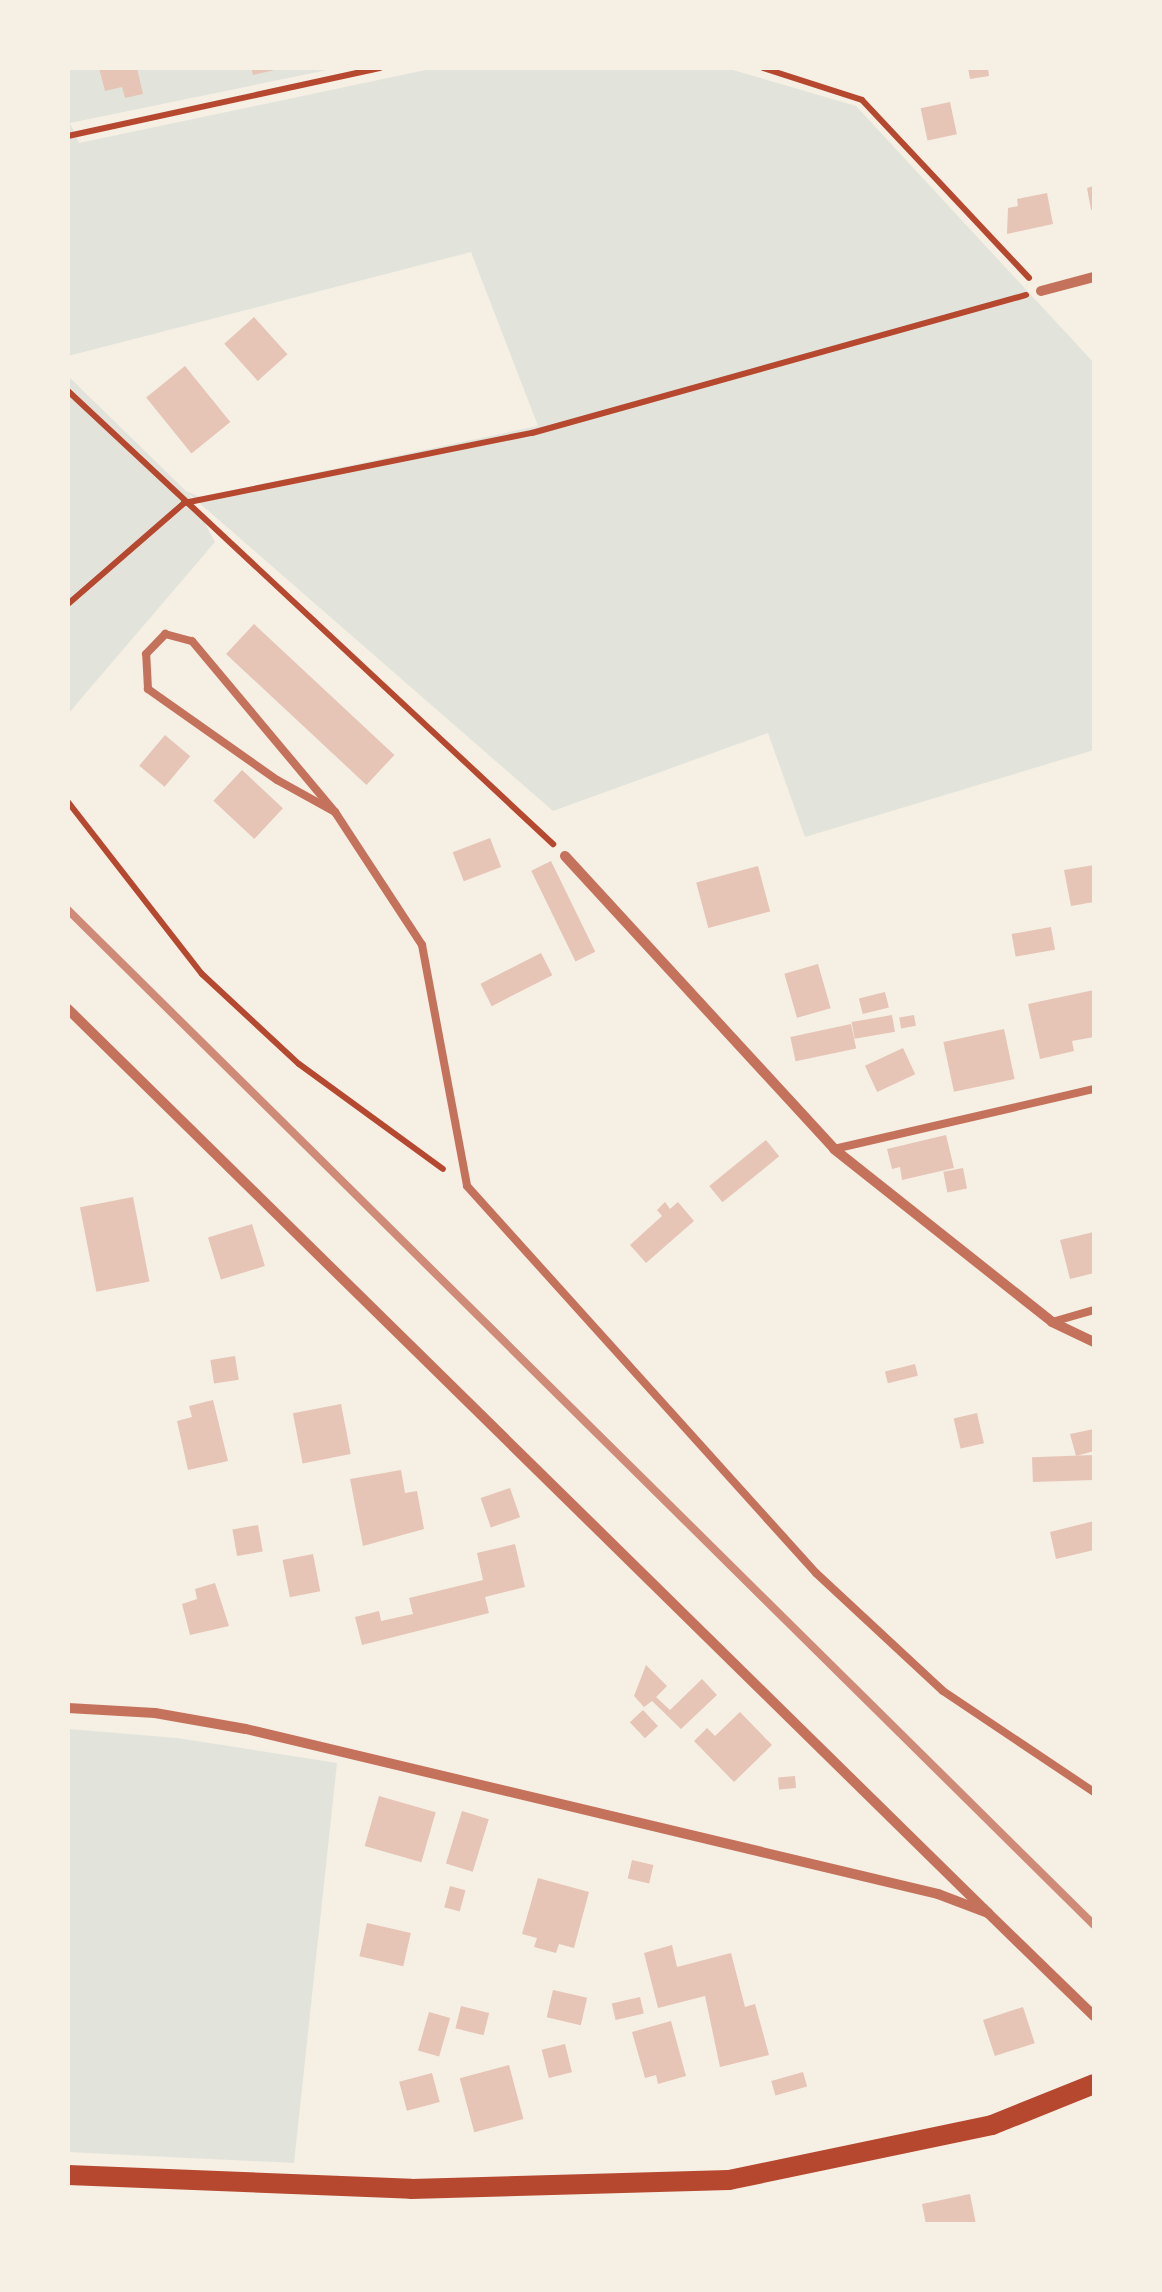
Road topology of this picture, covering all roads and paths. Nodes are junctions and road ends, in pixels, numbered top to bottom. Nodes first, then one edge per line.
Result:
1 (380, 68) edge
2 (762, 68) edge
3 (68, 136) edge
4 (1094, 278) edge
5 (1040, 291) junction
6 (68, 391) edge
7 (184, 503) junction
8 (68, 604) edge
9 (68, 802) edge
10 (335, 812) junction
11 (566, 856) joint
12 (68, 1009) edge
13 (1094, 1089) edge
14 (834, 1150) junction
15 (467, 1186) junction
16 (1094, 1310) edge
17 (1052, 1322) junction
18 (1094, 1342) edge
19 (68, 1708) edge
20 (1094, 1792) edge
21 (988, 1914) junction
22 (1094, 2016) edge
23 (1094, 2084) edge
24 (68, 2175) edge

1 - 3 path
2 - 5 path
4 - 5 street
5 - 7 path
6 - 7 path
7 - 8 path
7 - 11 path
9 - 15 path
10 - 10 lane
10 - 15 lane
11 - 14 street
12 - 21 street
13 - 14 lane
14 - 17 street
15 - 20 lane
16 - 17 lane
17 - 18 street
19 - 21 street
21 - 22 street
23 - 24 main road

